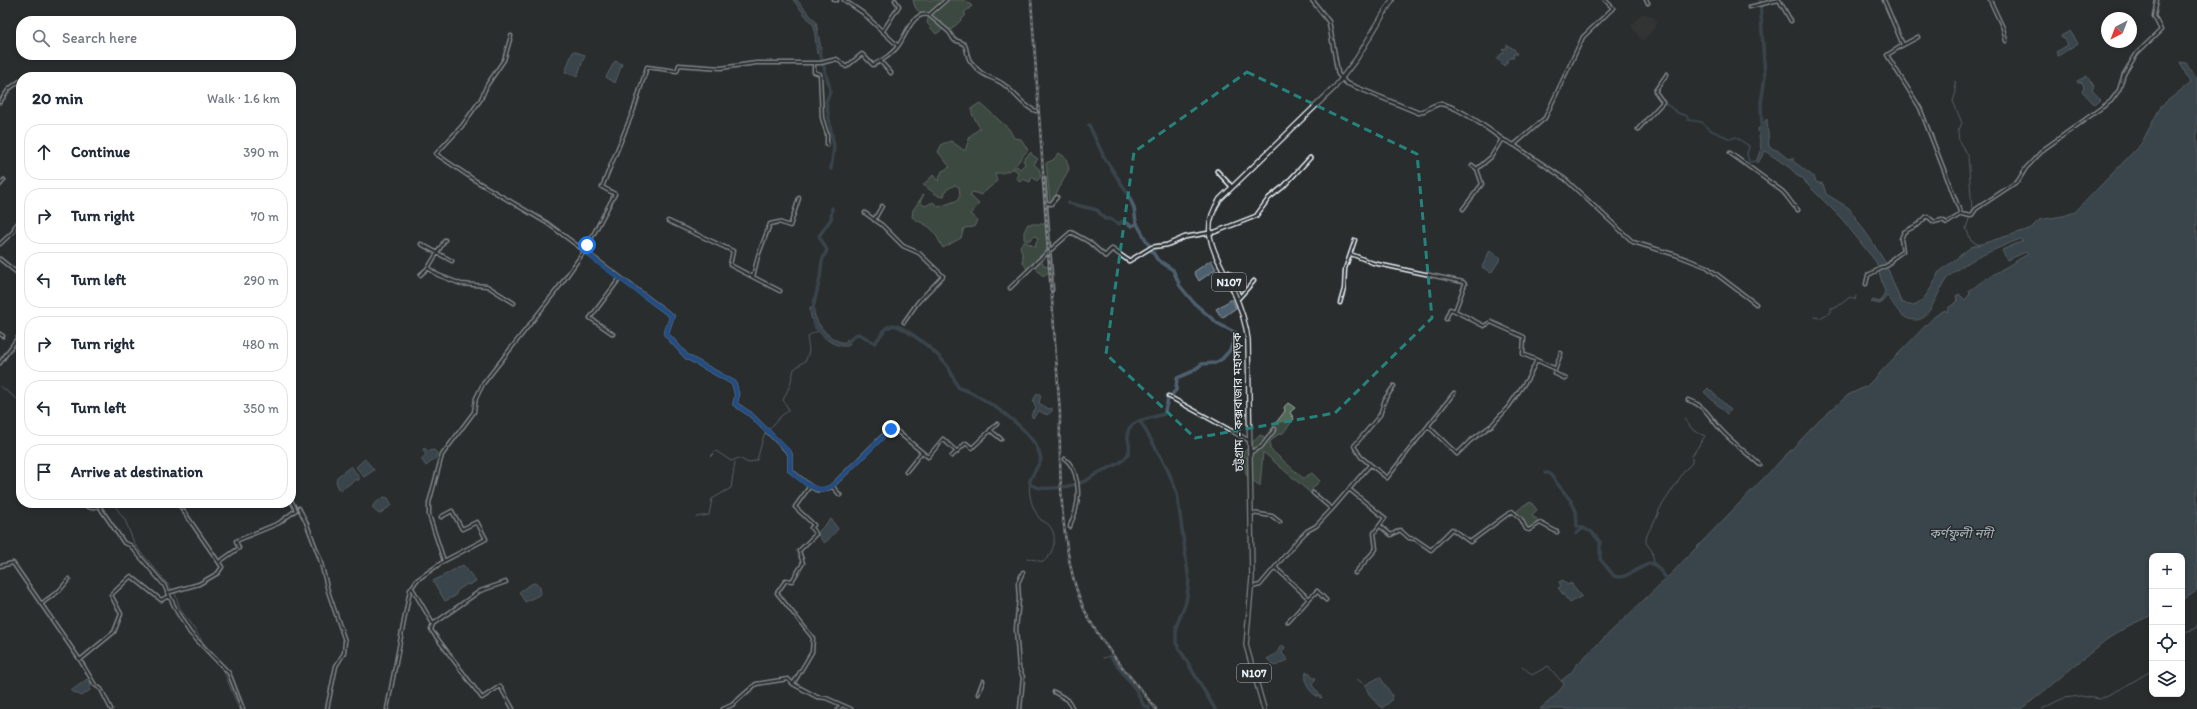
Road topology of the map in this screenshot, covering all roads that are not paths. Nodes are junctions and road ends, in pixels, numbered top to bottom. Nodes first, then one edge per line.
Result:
1 (834, 0) edge
2 (837, 0) edge
3 (844, 0) edge
4 (895, 0) edge
5 (946, 0) edge
6 (1312, 0) edge
7 (1392, 0) edge
8 (1605, 0) edge
9 (1646, 0) edge
10 (1884, 0) edge
11 (1990, 0) edge
12 (2157, 0) edge
13 (1648, 3) dead end
14 (1749, 7) dead end
15 (929, 15) junction
16 (1791, 20) dead end
17 (883, 31) junction
18 (511, 36) dead end
19 (1918, 37) dead end
20 (2006, 41) dead end
21 (1903, 45) junction
22 (898, 46) junction
23 (881, 62) junction
24 (814, 63) junction
25 (892, 73) dead end
26 (1667, 74) dead end
27 (1341, 79) junction
28 (16, 84) edge
29 (0, 102) edge
30 (1036, 111) dead end
31 (1638, 129) dead end
32 (1502, 139) junction
33 (827, 145) dead end
34 (1514, 145) junction
35 (1730, 153) dead end
36 (1310, 158) dead end
37 (1472, 165) dead end
38 (1477, 169) junction
39 (1218, 172) dead end
40 (1044, 178) dead end
41 (4, 180) dead end
42 (0, 185) edge
43 (1232, 187) junction
44 (1057, 197) dead end
45 (799, 198) dead end
46 (1047, 203) junction
47 (882, 206) dead end
48 (1463, 209) dead end
49 (1798, 210) dead end
50 (865, 213) dead end
51 (1961, 214) junction
52 (874, 220) junction
53 (668, 221) dead end
54 (16, 225) edge
55 (1209, 232) junction
56 (445, 240) dead end
57 (1355, 240) dead end
58 (0, 244) edge
59 (421, 244) dead end
60 (585, 250) junction
61 (1050, 251) junction
62 (437, 253) junction
63 (1351, 254) junction
64 (1105, 256) joint
65 (0, 259) edge
66 (452, 261) dead end
67 (428, 268) junction
68 (16, 272) edge
69 (1228, 272) dead end
70 (420, 275) dead end
71 (753, 277) junction
72 (620, 278) junction
73 (1254, 281) dead end
74 (1866, 284) dead end
75 (1010, 288) dead end
76 (1052, 290) dead end
77 (780, 291) dead end
78 (1238, 299) junction
79 (514, 303) dead end
80 (1340, 303) dead end
81 (1756, 304) dead end
82 (1455, 311) junction
83 (1446, 319) dead end
84 (904, 322) dead end
85 (0, 334) edge
86 (614, 334) dead end
87 (3, 336) dead end
88 (16, 341) edge
89 (1561, 353) dead end
90 (1537, 360) junction
91 (0, 363) edge
92 (1554, 368) junction
93 (1566, 379) dead end
94 (1394, 386) dead end
95 (1454, 394) dead end
96 (1168, 396) dead end
97 (1688, 400) dead end
98 (997, 424) dead end
99 (1428, 426) junction
100 (1275, 429) dead end
101 (990, 430) junction
102 (1001, 439) dead end
103 (1251, 441) junction
104 (922, 452) junction
105 (957, 452) junction
106 (1251, 452) junction
107 (952, 456) dead end
108 (1065, 459) dead end
109 (1370, 465) junction
110 (1760, 465) dead end
111 (906, 472) dead end
112 (810, 486) junction
113 (832, 486) junction
114 (1350, 489) junction
115 (1313, 493) dead end
116 (840, 495) dead end
117 (100, 508) edge
118 (181, 508) edge
119 (295, 508) edge
120 (299, 508) dead end
121 (1332, 508) junction
122 (1251, 513) junction
123 (441, 517) dead end
124 (1280, 522) dead end
125 (1380, 526) junction
126 (1070, 527) dead end
127 (1557, 532) dead end
128 (444, 561) junction
129 (219, 562) junction
130 (0, 566) edge
131 (1276, 568) junction
132 (1023, 572) dead end
133 (1355, 573) dead end
134 (69, 579) dead end
135 (506, 582) dead end
136 (1252, 587) junction
137 (412, 588) junction
138 (167, 593) junction
139 (169, 596) junction
140 (1309, 599) junction
141 (1326, 600) dead end
142 (41, 604) junction
143 (1288, 622) dead end
144 (433, 624) junction
145 (80, 660) junction
146 (983, 680) dead end
147 (793, 684) junction
148 (1054, 692) dead end
149 (978, 694) dead end
150 (841, 706) junction
151 (111, 709) edge
152 (243, 709) edge
153 (327, 709) edge
154 (387, 709) edge
155 (513, 709) edge
156 (723, 709) edge
157 (838, 709) edge
158 (851, 709) edge
159 (1020, 709) edge
160 (1073, 709) edge
161 (1264, 709) edge

1 - 2 street
3 - 17 street
4 - 17 street
5 - 15 street
6 - 27 street
7 - 27 highway, চট্টগ্রাম - কক্সবাজার মহাসড়ক / N107
8 - 34 street
9 - 13 street
10 - 21 street
11 - 20 street
12 - 51 street
14 - 16 street
15 - 22 street
15 - 30 street
17 - 22 street
18 - 60 street
19 - 21 street
21 - 51 street
22 - 23 street
23 - 24 street
23 - 25 street
24 - 33 street
24 - 60 street
26 - 31 street
27 - 32 street
27 - 43 highway, চট্টগ্রাম - কক্সবাজার মহাসড়ক / N107
28 - 29 street
32 - 34 street
32 - 38 street
34 - 81 street
35 - 49 street
36 - 55 street
37 - 38 street
38 - 48 street
39 - 43 street
40 - 46 street
41 - 42 street
43 - 55 highway, চট্টগ্রাম - কক্সবাজার মহাসড়ক / N107
44 - 46 street
45 - 71 street
46 - 61 street
47 - 52 street
50 - 52 street
51 - 74 street
52 - 84 street
53 - 71 street
54 - 58 street
55 - 64 street
55 - 78 highway, চট্টগ্রাম - কক্সবাজার মহাসড়ক / N107
56 - 62 street
57 - 63 street
59 - 62 street
60 - 72 street
60 - 128 street
61 - 64 street
61 - 75 street
61 - 76 street
62 - 66 street
62 - 67 street
63 - 80 street
63 - 82 street
65 - 68 street
67 - 70 street
67 - 79 street
69 - 78 street
71 - 77 street
72 - 86 street
72 - 112 street
73 - 78 street
78 - 103 highway, চট্টগ্রাম - কক্সবাজার মহাসড়ক / N107
82 - 83 street
82 - 90 street
85 - 87 street
88 - 91 street
89 - 92 street
90 - 92 street
90 - 99 street
92 - 93 street
94 - 109 street
95 - 99 street
96 - 103 street
97 - 110 street
98 - 101 street
99 - 109 street
100 - 106 street
101 - 102 street
101 - 105 street
103 - 106 highway, চট্টগ্রাম - কক্সবাজার মহাসড়ক / N107
104 - 105 street
104 - 111 street
104 - 113 street
105 - 107 street
106 - 122 highway, চট্টগ্রাম - কক্সবাজার মহাসড়ক / N107
108 - 126 street
109 - 114 street
112 - 113 street
112 - 147 street
113 - 116 street
114 - 121 street
114 - 125 street
115 - 121 street
117 - 138 street
118 - 129 street
119 - 129 street
120 - 153 street
121 - 131 street
122 - 124 street
122 - 136 highway, চট্টগ্রাম - কক্সবাজার মহাসড়ক / N107
123 - 128 street
125 - 127 street
125 - 133 street
128 - 137 street
129 - 138 street
130 - 142 street
131 - 136 street
131 - 140 street
132 - 159 street
134 - 142 street
135 - 144 street
136 - 161 highway, চট্টগ্রাম - কক্সবাজার মহাসড়ক / N107
137 - 144 street
137 - 154 street
138 - 139 street
139 - 145 street
139 - 152 street
140 - 141 street
140 - 143 street
142 - 145 street
144 - 155 street
145 - 151 street
146 - 149 street
147 - 150 street
147 - 156 street
148 - 160 street
150 - 157 street
150 - 158 street

